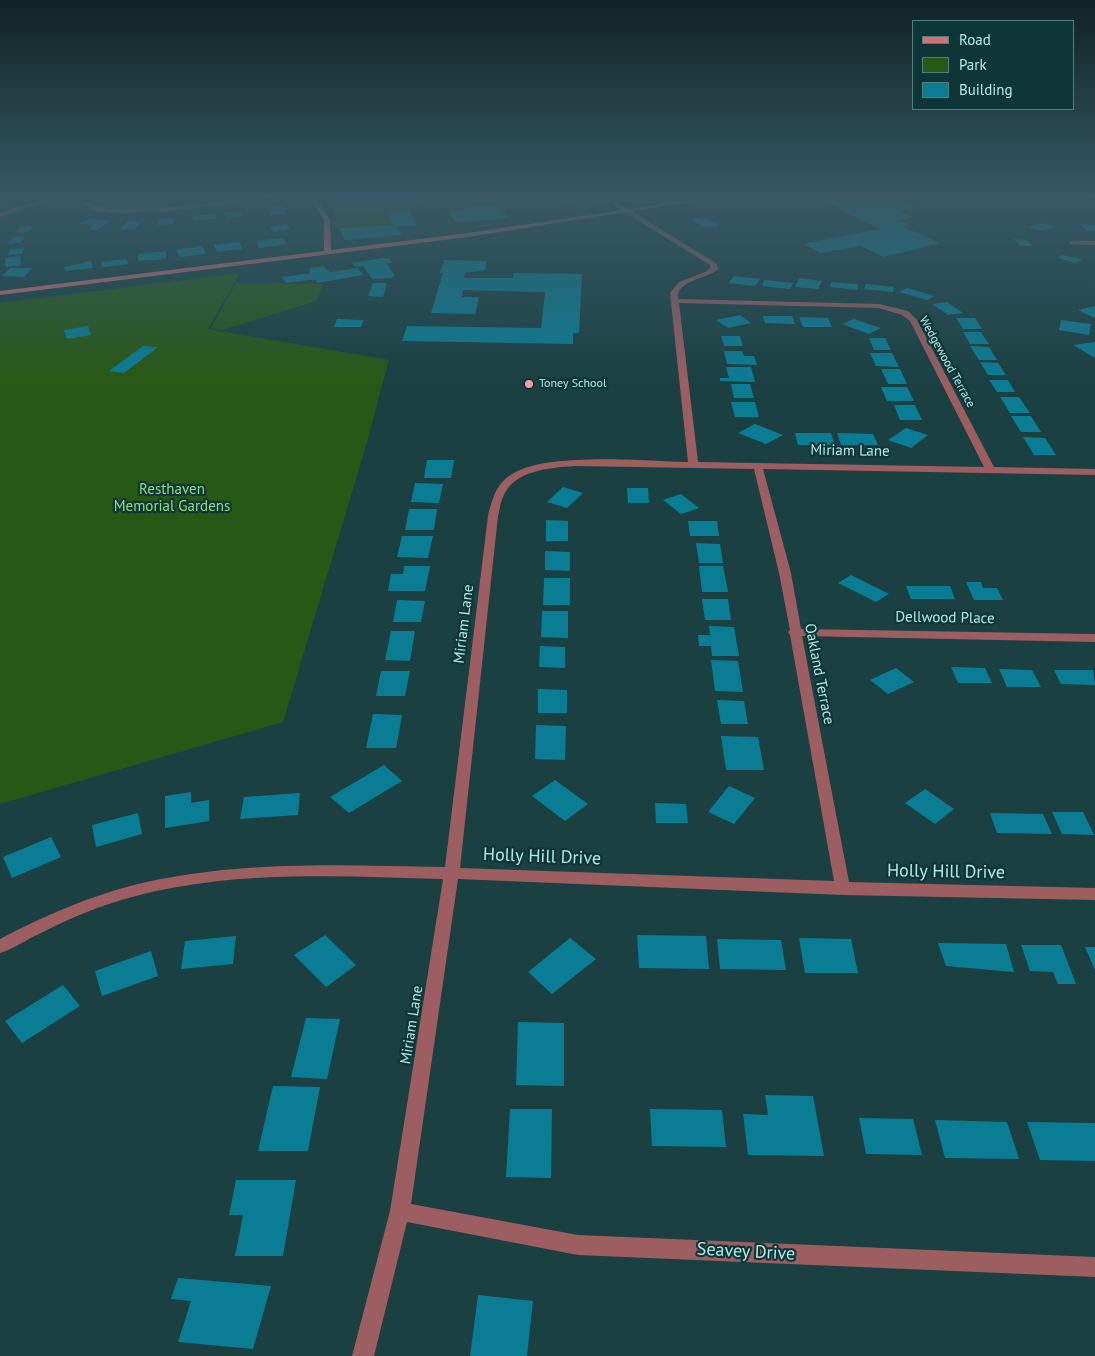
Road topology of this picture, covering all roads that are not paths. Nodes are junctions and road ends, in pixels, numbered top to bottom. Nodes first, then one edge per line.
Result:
1 (268, 260) edge
2 (708, 260) edge
3 (0, 293) edge
4 (675, 301) junction
5 (693, 465) junction
6 (758, 467) junction
7 (990, 469) junction
8 (1095, 472) edge
9 (794, 632) junction
10 (1095, 638) edge
11 (452, 872) junction
12 (843, 889) junction
13 (1095, 894) edge
14 (0, 947) edge
15 (400, 1211) junction
16 (1095, 1268) edge
17 (363, 1356) edge

1 - 3 main road
2 - 4 street
4 - 5 street
4 - 7 street, Wedgewood Terrace
5 - 6 street, Miriam Lane
5 - 11 street, Miriam Lane
6 - 7 street, Miriam Lane
6 - 9 street, Oakland Terrace
7 - 8 street, Miriam Lane
9 - 10 street, Dellwood Place
9 - 12 street, Oakland Terrace
11 - 12 street, Holly Hill Drive
11 - 14 street, Holly Hill Drive
11 - 15 street, Miriam Lane
12 - 13 street, Holly Hill Drive
15 - 16 street, Seavey Drive
15 - 17 street, Miriam Lane

